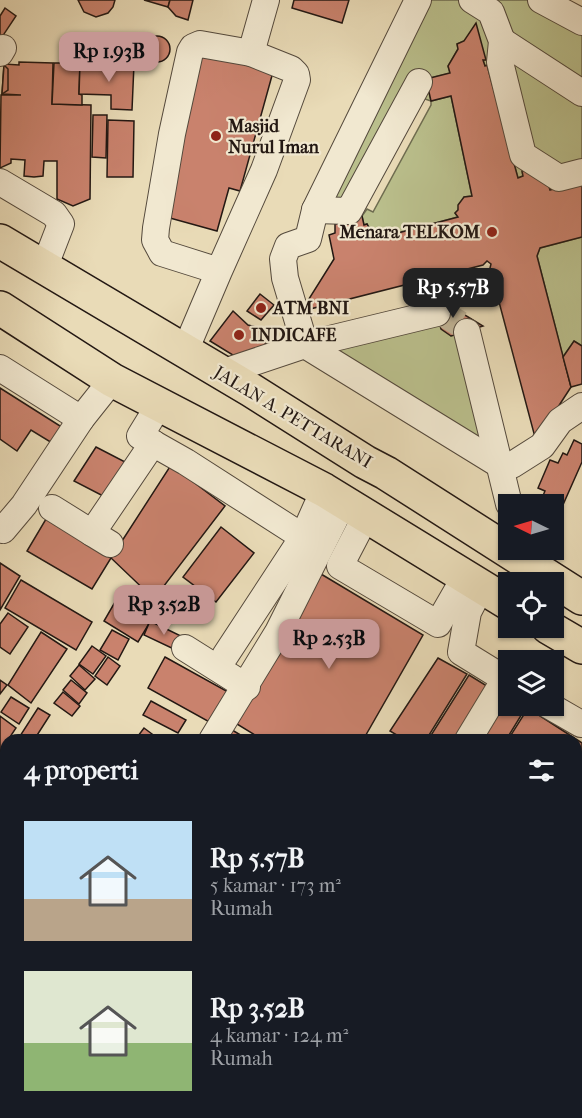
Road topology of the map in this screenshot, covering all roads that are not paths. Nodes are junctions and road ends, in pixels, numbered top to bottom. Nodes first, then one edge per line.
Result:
1 (266, 0) edge
2 (418, 0) edge
3 (472, 0) edge
4 (541, 0) edge
5 (582, 22) edge
6 (502, 41) junction
7 (251, 53) junction
8 (419, 82) dead end
9 (582, 93) edge
10 (582, 172) edge
11 (0, 182) edge
12 (315, 210) junction
13 (0, 241) edge
14 (44, 268) junction
15 (219, 271) junction
16 (0, 308) edge
17 (437, 313) tunnel mouth
18 (466, 332) tunnel mouth
19 (305, 345) junction
20 (184, 351) junction
21 (0, 368) edge
22 (221, 373) junction
23 (112, 380) junction
24 (159, 405) junction
25 (582, 406) edge
26 (81, 419) junction
27 (205, 428) junction
28 (153, 443) junction
29 (186, 462) junction
30 (365, 462) junction
31 (500, 465) junction
32 (507, 494) edge
33 (344, 503) junction
34 (52, 508) dead end
35 (0, 529) edge
36 (303, 537) junction
37 (498, 544) edge
38 (523, 560) edge
39 (473, 582) junction
40 (498, 597) edge
41 (582, 598) edge
42 (564, 636) edge
43 (582, 647) edge
44 (185, 648) dead end
45 (225, 656) dead end
46 (498, 675) edge
47 (247, 687) junction
48 (498, 693) edge
49 (564, 714) edge
50 (581, 724) edge
51 (216, 734) edge
52 (472, 734) edge

1 - 7 street
2 - 12 street
3 - 6 street
4 - 5 street
6 - 9 street
6 - 10 street
7 - 15 street
7 - 15 street
8 - 12 street
11 - 14 street
12 - 19 street
13 - 14 highway, JALAN A. PETTARANI
14 - 20 highway, JALAN A. PETTARANI
15 - 20 street
16 - 23 highway
17 - 19 street
18 - 31 street
19 - 22 street
19 - 31 street
20 - 22 highway, JALAN A. PETTARANI
21 - 26 street
22 - 30 highway, JALAN A. PETTARANI
23 - 24 highway
23 - 26 street
24 - 27 highway
24 - 28 street
25 - 31 street
26 - 35 street
27 - 29 street
27 - 33 highway
28 - 29 street
28 - 34 street
29 - 36 street
30 - 33 highway
30 - 37 highway, JALAN A. PETTARANI
31 - 32 street
33 - 36 street
33 - 39 highway
33 - 39 street
33 - 47 street
36 - 45 street
38 - 41 highway, JALAN A. PETTARANI
39 - 40 highway
39 - 46 street
42 - 43 highway
44 - 47 street
47 - 51 street
48 - 52 street
49 - 50 street

